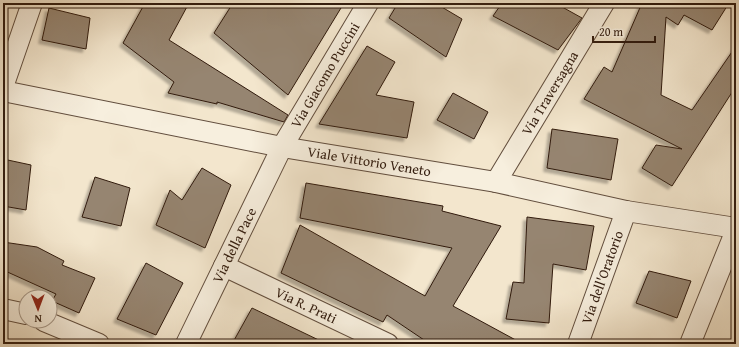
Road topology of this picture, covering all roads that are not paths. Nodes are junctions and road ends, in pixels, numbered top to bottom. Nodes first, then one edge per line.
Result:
1 (32, 3) edge
2 (368, 3) edge
3 (604, 3) edge
4 (3, 87) edge
5 (3, 91) edge
6 (282, 147) junction
7 (496, 182) junction
8 (626, 211) junction
9 (736, 229) edge
10 (224, 266) junction
11 (3, 309) edge
12 (18, 312) edge
13 (58, 327) edge
14 (99, 344) edge
15 (186, 344) edge
16 (388, 344) edge
17 (578, 344) edge
18 (690, 344) edge

1 - 4 street
2 - 6 street, Via Giacomo Puccini
3 - 7 street, Via Traversagna
5 - 6 street, Viale Vittorio Veneto
6 - 7 street, Viale Vittorio Veneto
6 - 10 street, Via della Pace
7 - 8 street, Viale Vittorio Veneto
8 - 9 street, Viale Vittorio Veneto
8 - 17 street, Via dell'Oratorio
9 - 18 street
10 - 15 street, Via della Pace
10 - 16 street, Via R. Prati
11 - 12 street
13 - 14 street

